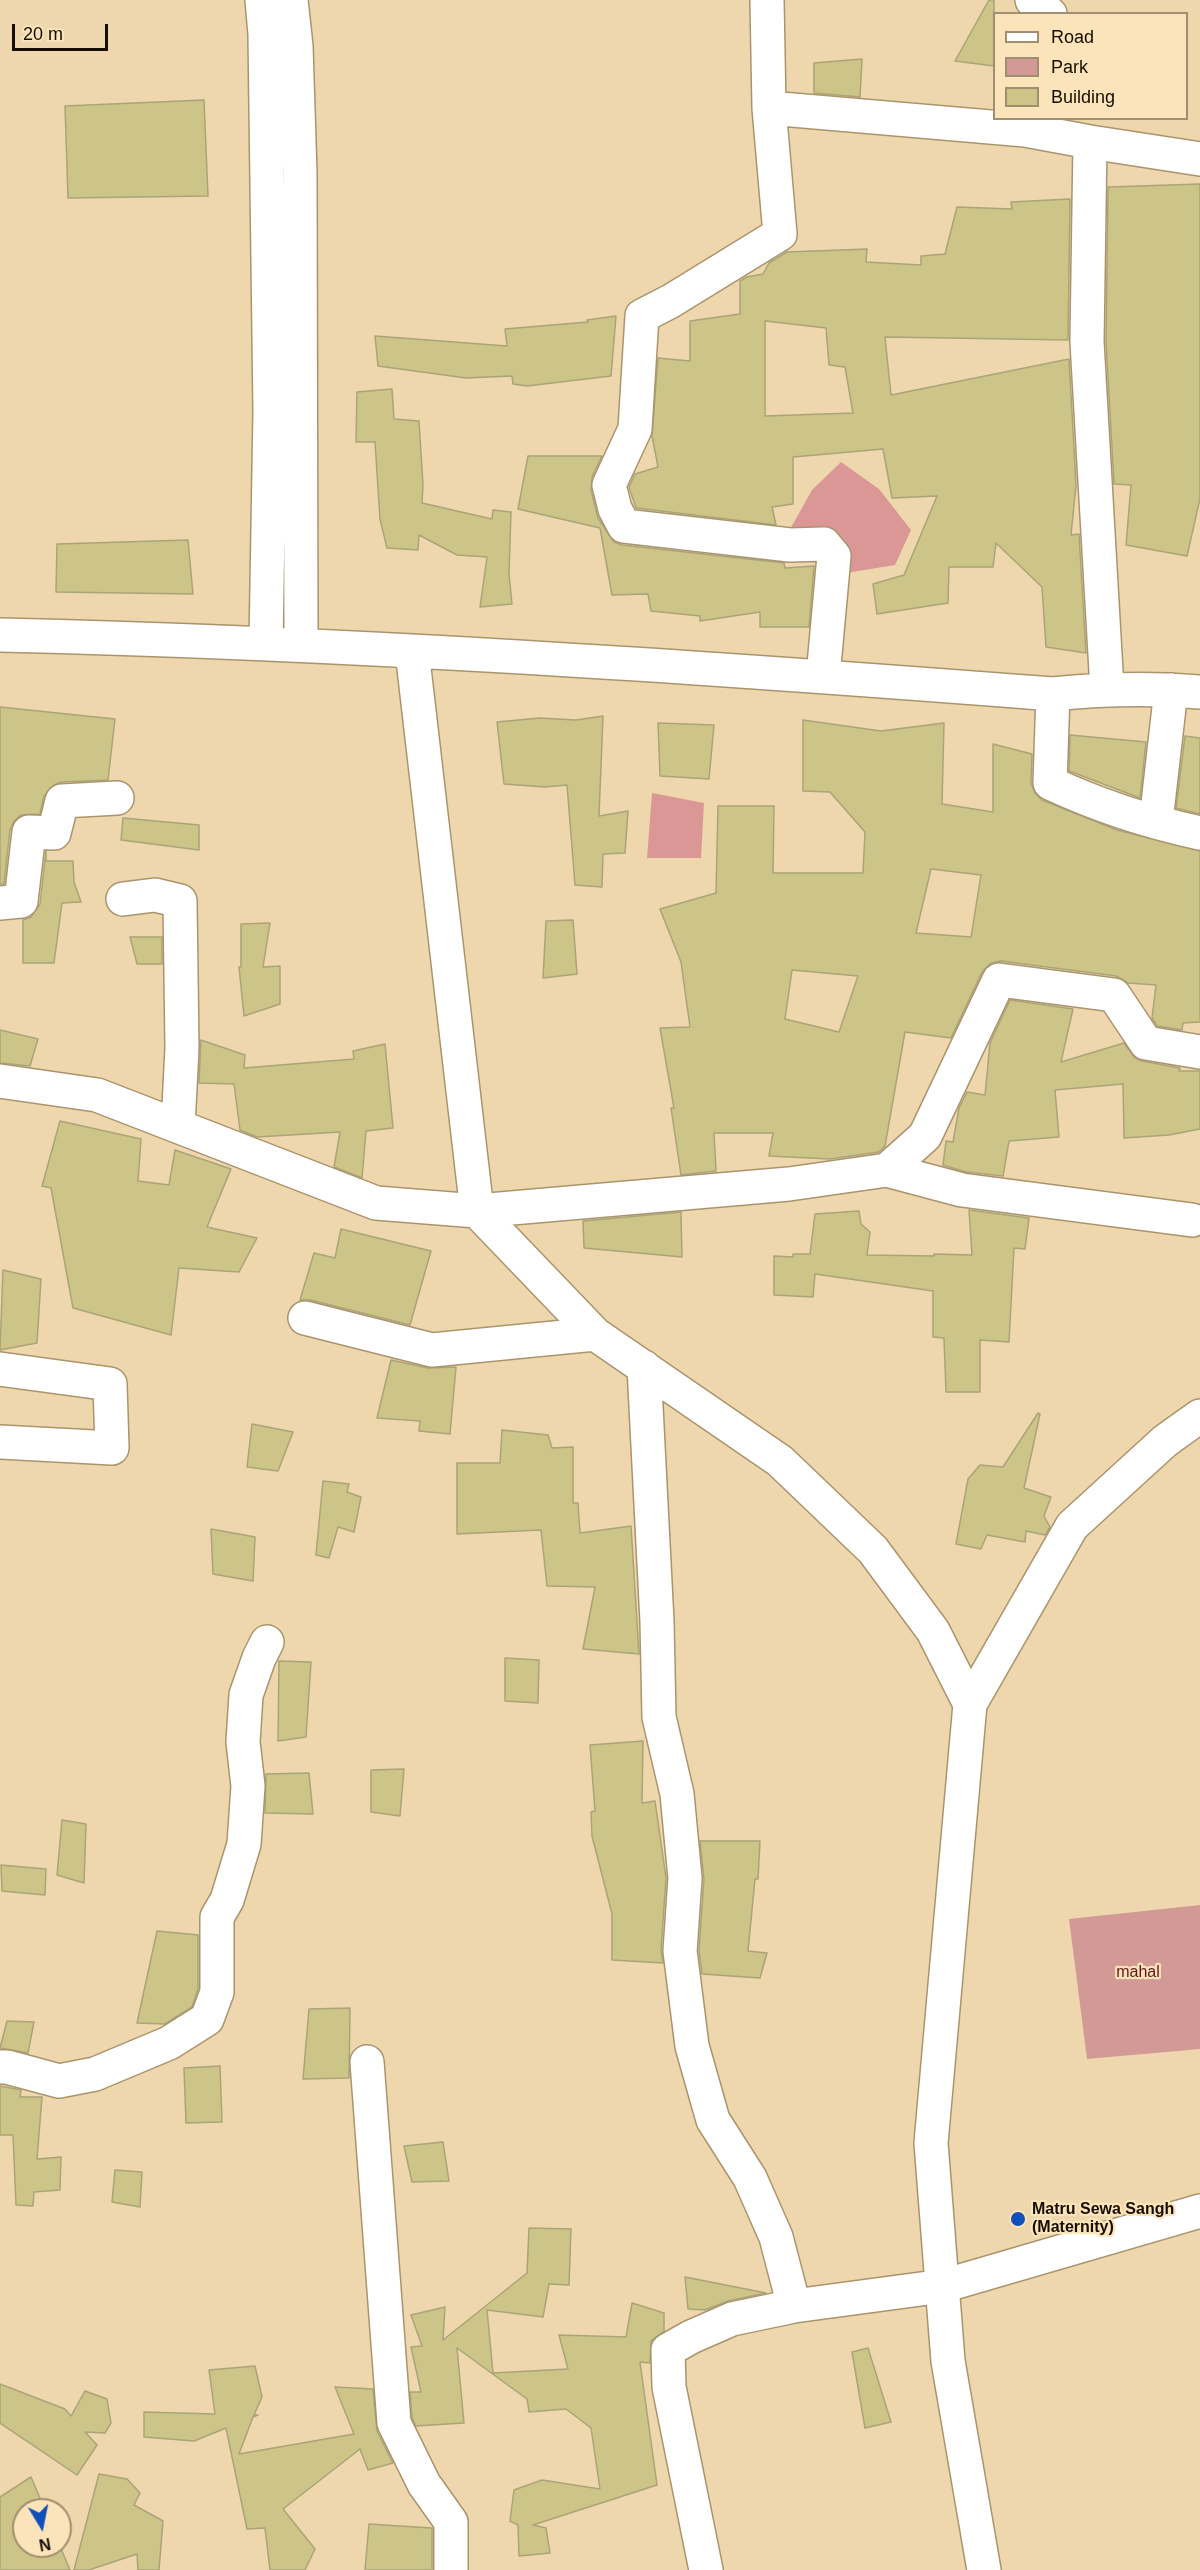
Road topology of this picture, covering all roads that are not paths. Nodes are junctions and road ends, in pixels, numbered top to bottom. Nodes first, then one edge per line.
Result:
1 (262, 0) edge
2 (291, 0) edge
3 (767, 0) edge
4 (1032, 0) edge
5 (1075, 0) edge
6 (1047, 12) edge
7 (1062, 12) edge
8 (769, 108) junction
9 (1026, 124) edge
10 (1090, 142) junction
11 (1200, 159) edge
12 (0, 634) edge
13 (266, 644) junction
14 (301, 644) junction
15 (412, 651) junction
16 (823, 676) junction
17 (1107, 689) junction
18 (1186, 691) edge
19 (1053, 694) junction
20 (117, 798) dead end
21 (1156, 821) junction
22 (1200, 833) edge
23 (123, 899) dead end
24 (0, 903) edge
25 (1200, 1052) edge
26 (0, 1081) edge
27 (178, 1126) junction
28 (887, 1170) junction
29 (477, 1211) junction
30 (1192, 1220) dead end
31 (305, 1318) dead end
32 (595, 1334) junction
33 (644, 1367) junction
34 (0, 1370) edge
35 (1200, 1416) edge
36 (0, 1442) edge
37 (267, 1642) dead end
38 (970, 1704) junction
39 (367, 2062) dead end
40 (0, 2067) edge
41 (1200, 2211) edge
42 (943, 2286) junction
43 (794, 2306) junction
44 (451, 2570) edge
45 (705, 2570) edge
46 (984, 2570) edge

1 - 13 street
2 - 14 street
3 - 8 street
4 - 6 street
5 - 7 street
8 - 9 street
8 - 16 street
9 - 10 street
10 - 11 street
10 - 17 street
12 - 13 street
13 - 14 street
14 - 15 street
15 - 16 street
15 - 29 street
16 - 19 street
17 - 18 street
17 - 19 street
18 - 21 street
19 - 21 street
20 - 24 street
21 - 22 street
23 - 27 street
25 - 28 street
26 - 27 street
27 - 29 street
28 - 29 street
28 - 30 street
29 - 32 street
31 - 32 street
32 - 33 street
33 - 38 street
33 - 43 street
34 - 36 street
35 - 38 street
37 - 40 street
38 - 42 street
39 - 44 street
41 - 42 street
42 - 43 street
42 - 46 street
43 - 45 street

